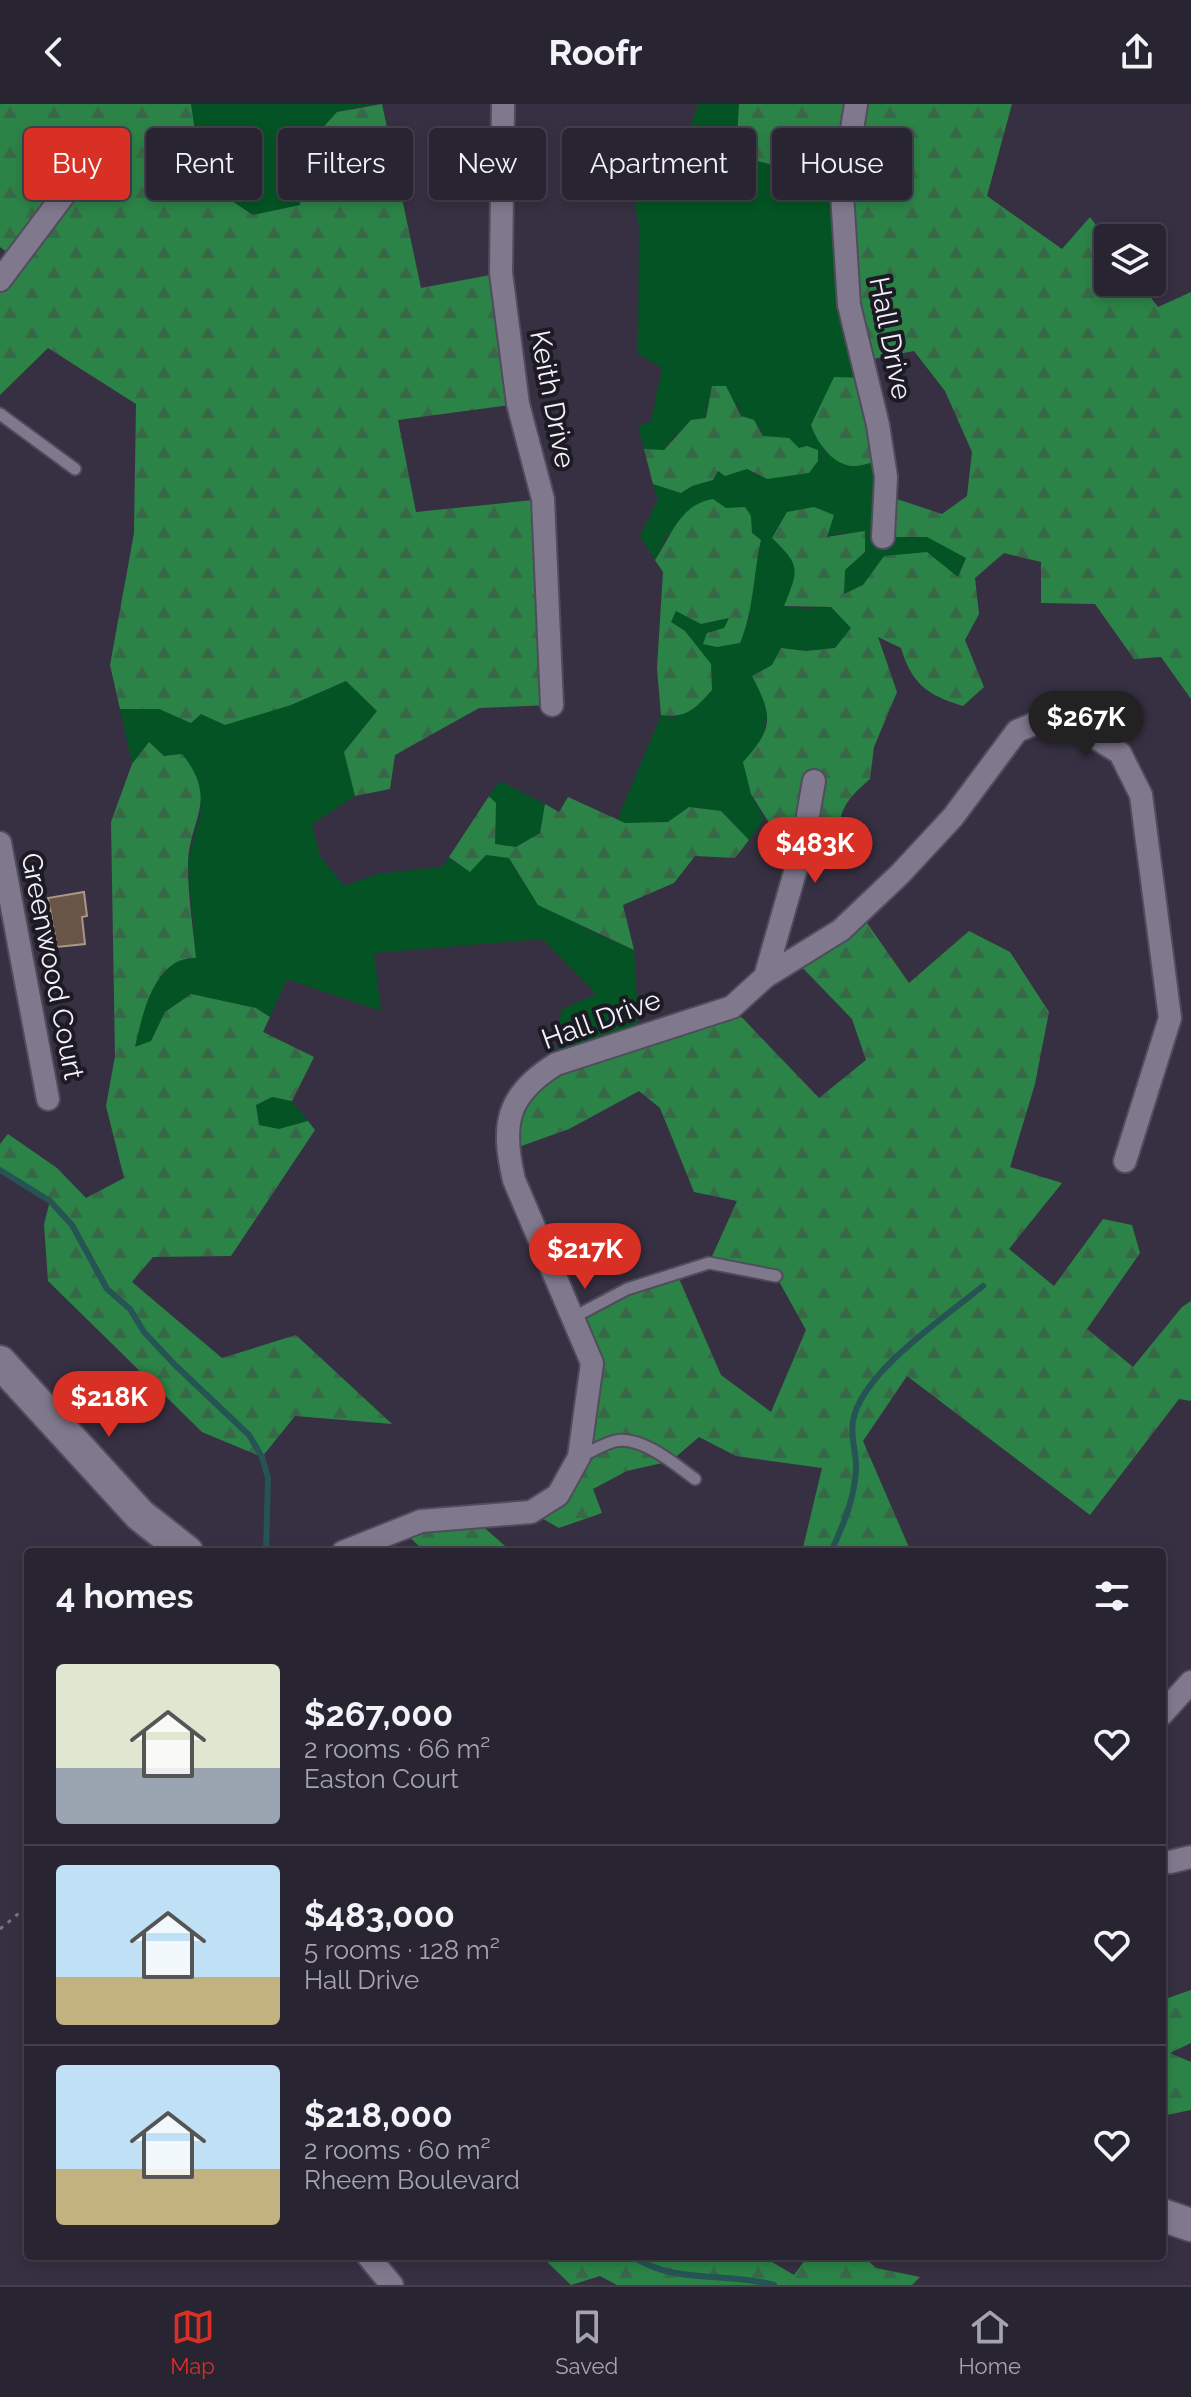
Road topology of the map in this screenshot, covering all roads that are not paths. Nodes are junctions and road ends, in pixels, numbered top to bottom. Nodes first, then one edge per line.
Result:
1 (503, 104) edge
2 (856, 104) edge
3 (60, 200) edge
4 (0, 280) edge
5 (0, 414) edge
6 (75, 469) dead end
7 (883, 537) dead end
8 (552, 705) dead end
9 (814, 781) dead end
10 (0, 843) edge
11 (765, 977) junction
12 (48, 1099) dead end
13 (1125, 1161) dead end
14 (776, 1276) dead end
15 (572, 1318) junction
16 (0, 1362) edge
17 (579, 1457) junction
18 (695, 1479) dead end
19 (182, 1548) edge
20 (353, 1548) edge
21 (1191, 1682) edge
22 (1166, 1710) edge
23 (1166, 2216) edge
24 (1191, 2225) edge
25 (371, 2260) edge
26 (392, 2285) edge

1 - 8 street, Keith Drive
2 - 7 street, Hall Drive
3 - 4 street
5 - 6 lane
9 - 11 street
10 - 12 street, Greenwood Court
11 - 13 street, Hall Drive
11 - 15 street, Hall Drive
14 - 15 lane
15 - 17 street, Hall Drive
16 - 19 street
17 - 18 lane
17 - 20 street, Hall Drive
21 - 22 street
23 - 24 street
25 - 26 street

